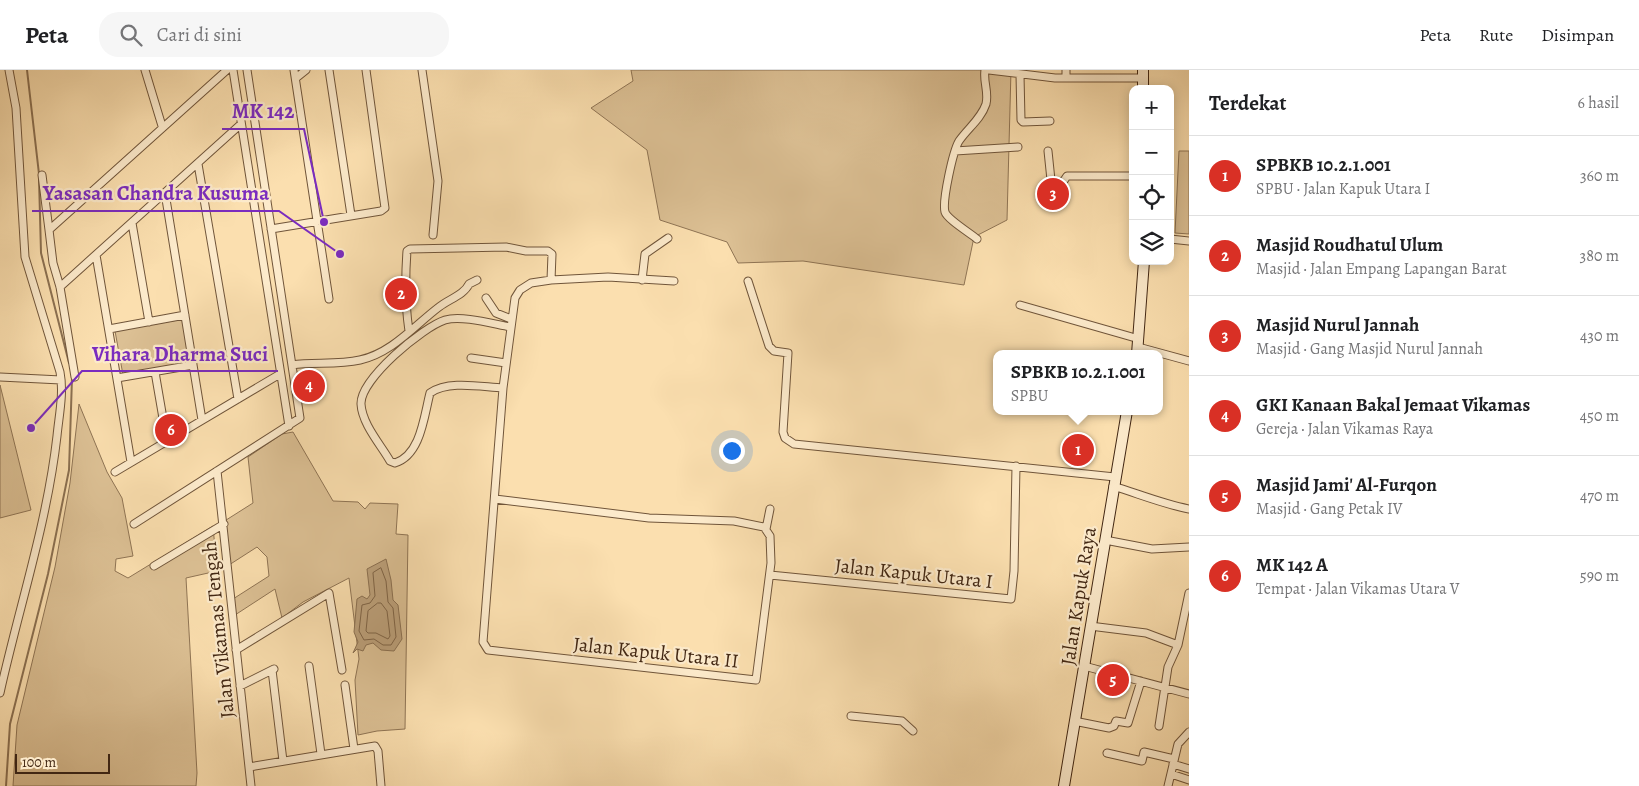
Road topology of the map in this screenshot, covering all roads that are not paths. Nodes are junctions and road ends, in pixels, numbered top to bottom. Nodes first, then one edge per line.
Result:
1 (9, 70) edge
2 (153, 70) edge
3 (228, 70) edge
4 (233, 70) edge
5 (247, 70) edge
6 (306, 70) edge
7 (329, 70) edge
8 (366, 70) edge
9 (422, 70) edge
10 (985, 70) edge
11 (989, 70) edge
12 (146, 73) edge
13 (295, 74) edge
14 (1066, 74) edge
15 (1143, 74) edge
16 (1020, 75) junction
17 (1050, 121) dead end
18 (240, 124) junction
19 (162, 126) junction
20 (1018, 147) dead end
21 (955, 151) junction
22 (1048, 151) dead end
23 (198, 164) junction
24 (42, 175) dead end
25 (1129, 176) edge
26 (166, 193) junction
27 (351, 215) junction
28 (316, 221) junction
29 (132, 223) junction
30 (271, 229) junction
31 (49, 230) junction
32 (433, 235) dead end
33 (668, 238) dead end
34 (977, 239) dead end
35 (1174, 239) edge
36 (1189, 241) edge
37 (96, 255) junction
38 (1144, 265) edge
39 (477, 280) dead end
40 (551, 280) junction
41 (642, 280) junction
42 (674, 281) dead end
43 (748, 281) dead end
44 (60, 287) junction
45 (486, 298) dead end
46 (329, 299) dead end
47 (1020, 305) dead end
48 (185, 314) junction
49 (511, 319) junction
50 (149, 322) junction
51 (510, 327) junction
52 (109, 329) junction
53 (410, 332) junction
54 (1138, 347) edge
55 (1163, 354) edge
56 (471, 358) dead end
57 (1189, 361) edge
58 (506, 363) junction
59 (193, 365) junction
60 (292, 365) junction
61 (155, 372) junction
62 (280, 374) junction
63 (0, 377) edge
64 (75, 377) dead end
65 (117, 378) junction
66 (62, 380) junction
67 (503, 388) junction
68 (238, 399) junction
69 (1126, 415) edge
70 (202, 420) junction
71 (290, 425) junction
72 (165, 430) dead end
73 (131, 462) junction
74 (1016, 466) junction
75 (115, 472) dead end
76 (217, 472) junction
77 (1114, 482) junction
78 (495, 499) junction
79 (770, 509) dead end
80 (1189, 509) edge
81 (134, 524) dead end
82 (224, 524) junction
83 (766, 529) junction
84 (1104, 540) junction
85 (1189, 547) edge
86 (154, 566) dead end
87 (773, 575) junction
88 (1189, 593) edge
89 (1090, 626) junction
90 (1178, 644) junction
91 (236, 650) junction
92 (309, 666) dead end
93 (1084, 666) junction
94 (342, 670) dead end
95 (1141, 682) junction
96 (345, 685) dead end
97 (240, 686) junction
98 (1166, 688) junction
99 (0, 692) edge
100 (1189, 694) edge
101 (851, 716) dead end
102 (1074, 721) junction
103 (1159, 726) dead end
104 (913, 731) dead end
105 (1189, 732) edge
106 (354, 749) junction
107 (1107, 753) dead end
108 (321, 754) junction
109 (284, 761) junction
110 (1174, 761) junction
111 (248, 767) junction
112 (1189, 769) edge
113 (1171, 774) junction
114 (1189, 780) edge
115 (251, 786) edge
116 (381, 786) edge
117 (1064, 786) edge
118 (1168, 786) edge

1 - 66 street
2 - 12 street
3 - 19 street
4 - 18 street
5 - 30 street
6 - 13 street
7 - 27 street
8 - 27 street
9 - 32 street
10 - 21 street
11 - 16 street
12 - 19 street
13 - 28 street
14 - 15 street
14 - 16 street
16 - 17 street
18 - 23 street
18 - 62 street
19 - 31 street
20 - 21 street
21 - 34 street
22 - 25 street
23 - 26 street
23 - 68 street
24 - 31 street
26 - 29 street
26 - 48 street
27 - 28 street
28 - 30 street
28 - 46 street
29 - 37 street
29 - 50 street
30 - 60 street
31 - 44 street
33 - 41 street
35 - 36 street
37 - 44 street
37 - 52 street
38 - 54 main road
39 - 53 street
40 - 41 street
40 - 49 street, Jalan Kapuk Utara II
40 - 53 street
41 - 42 street
43 - 74 street
44 - 64 street
45 - 49 street
47 - 54 street
48 - 50 street
48 - 59 street
49 - 51 street, Jalan Kapuk Utara II
50 - 52 street
51 - 58 street, Jalan Kapuk Utara II
51 - 67 street
52 - 65 street
53 - 60 street
55 - 57 street
56 - 58 street
58 - 67 street, Jalan Kapuk Utara II
59 - 61 street
59 - 70 street
60 - 71 street
61 - 65 street
61 - 72 street
62 - 68 street
62 - 71 street
63 - 66 street
65 - 73 street
66 - 99 street
67 - 78 street, Jalan Kapuk Utara II
68 - 70 street
69 - 77 main road, Jalan Kapuk Raya
70 - 73 street
71 - 76 street
73 - 75 street
74 - 77 street
74 - 87 street, Jalan Kapuk Utara I
76 - 81 street
76 - 82 street, Jalan Vikamas Tengah
77 - 80 street
77 - 84 main road, Jalan Kapuk Raya
78 - 83 street
78 - 87 street, Jalan Kapuk Utara II
79 - 83 street
82 - 86 street
82 - 91 street, Jalan Vikamas Tengah
83 - 87 street, Jalan Kapuk Utara II
84 - 85 street
84 - 89 main road, Jalan Kapuk Raya
88 - 90 street
89 - 90 street
89 - 93 main road, Jalan Kapuk Raya
90 - 98 street
91 - 94 street
91 - 97 street, Jalan Vikamas Tengah
92 - 108 street
93 - 95 street
93 - 102 main road, Jalan Kapuk Raya
95 - 98 street
95 - 102 street
96 - 106 street
97 - 109 street
97 - 111 street, Jalan Vikamas Tengah
98 - 100 street
98 - 103 street
101 - 104 street
102 - 117 main road, Jalan Kapuk Raya
105 - 110 street
106 - 108 street
106 - 116 street
107 - 110 street
108 - 109 street
109 - 111 street
110 - 112 street
110 - 113 street
111 - 115 street, Jalan Vikamas Tengah
113 - 114 street
113 - 118 street

